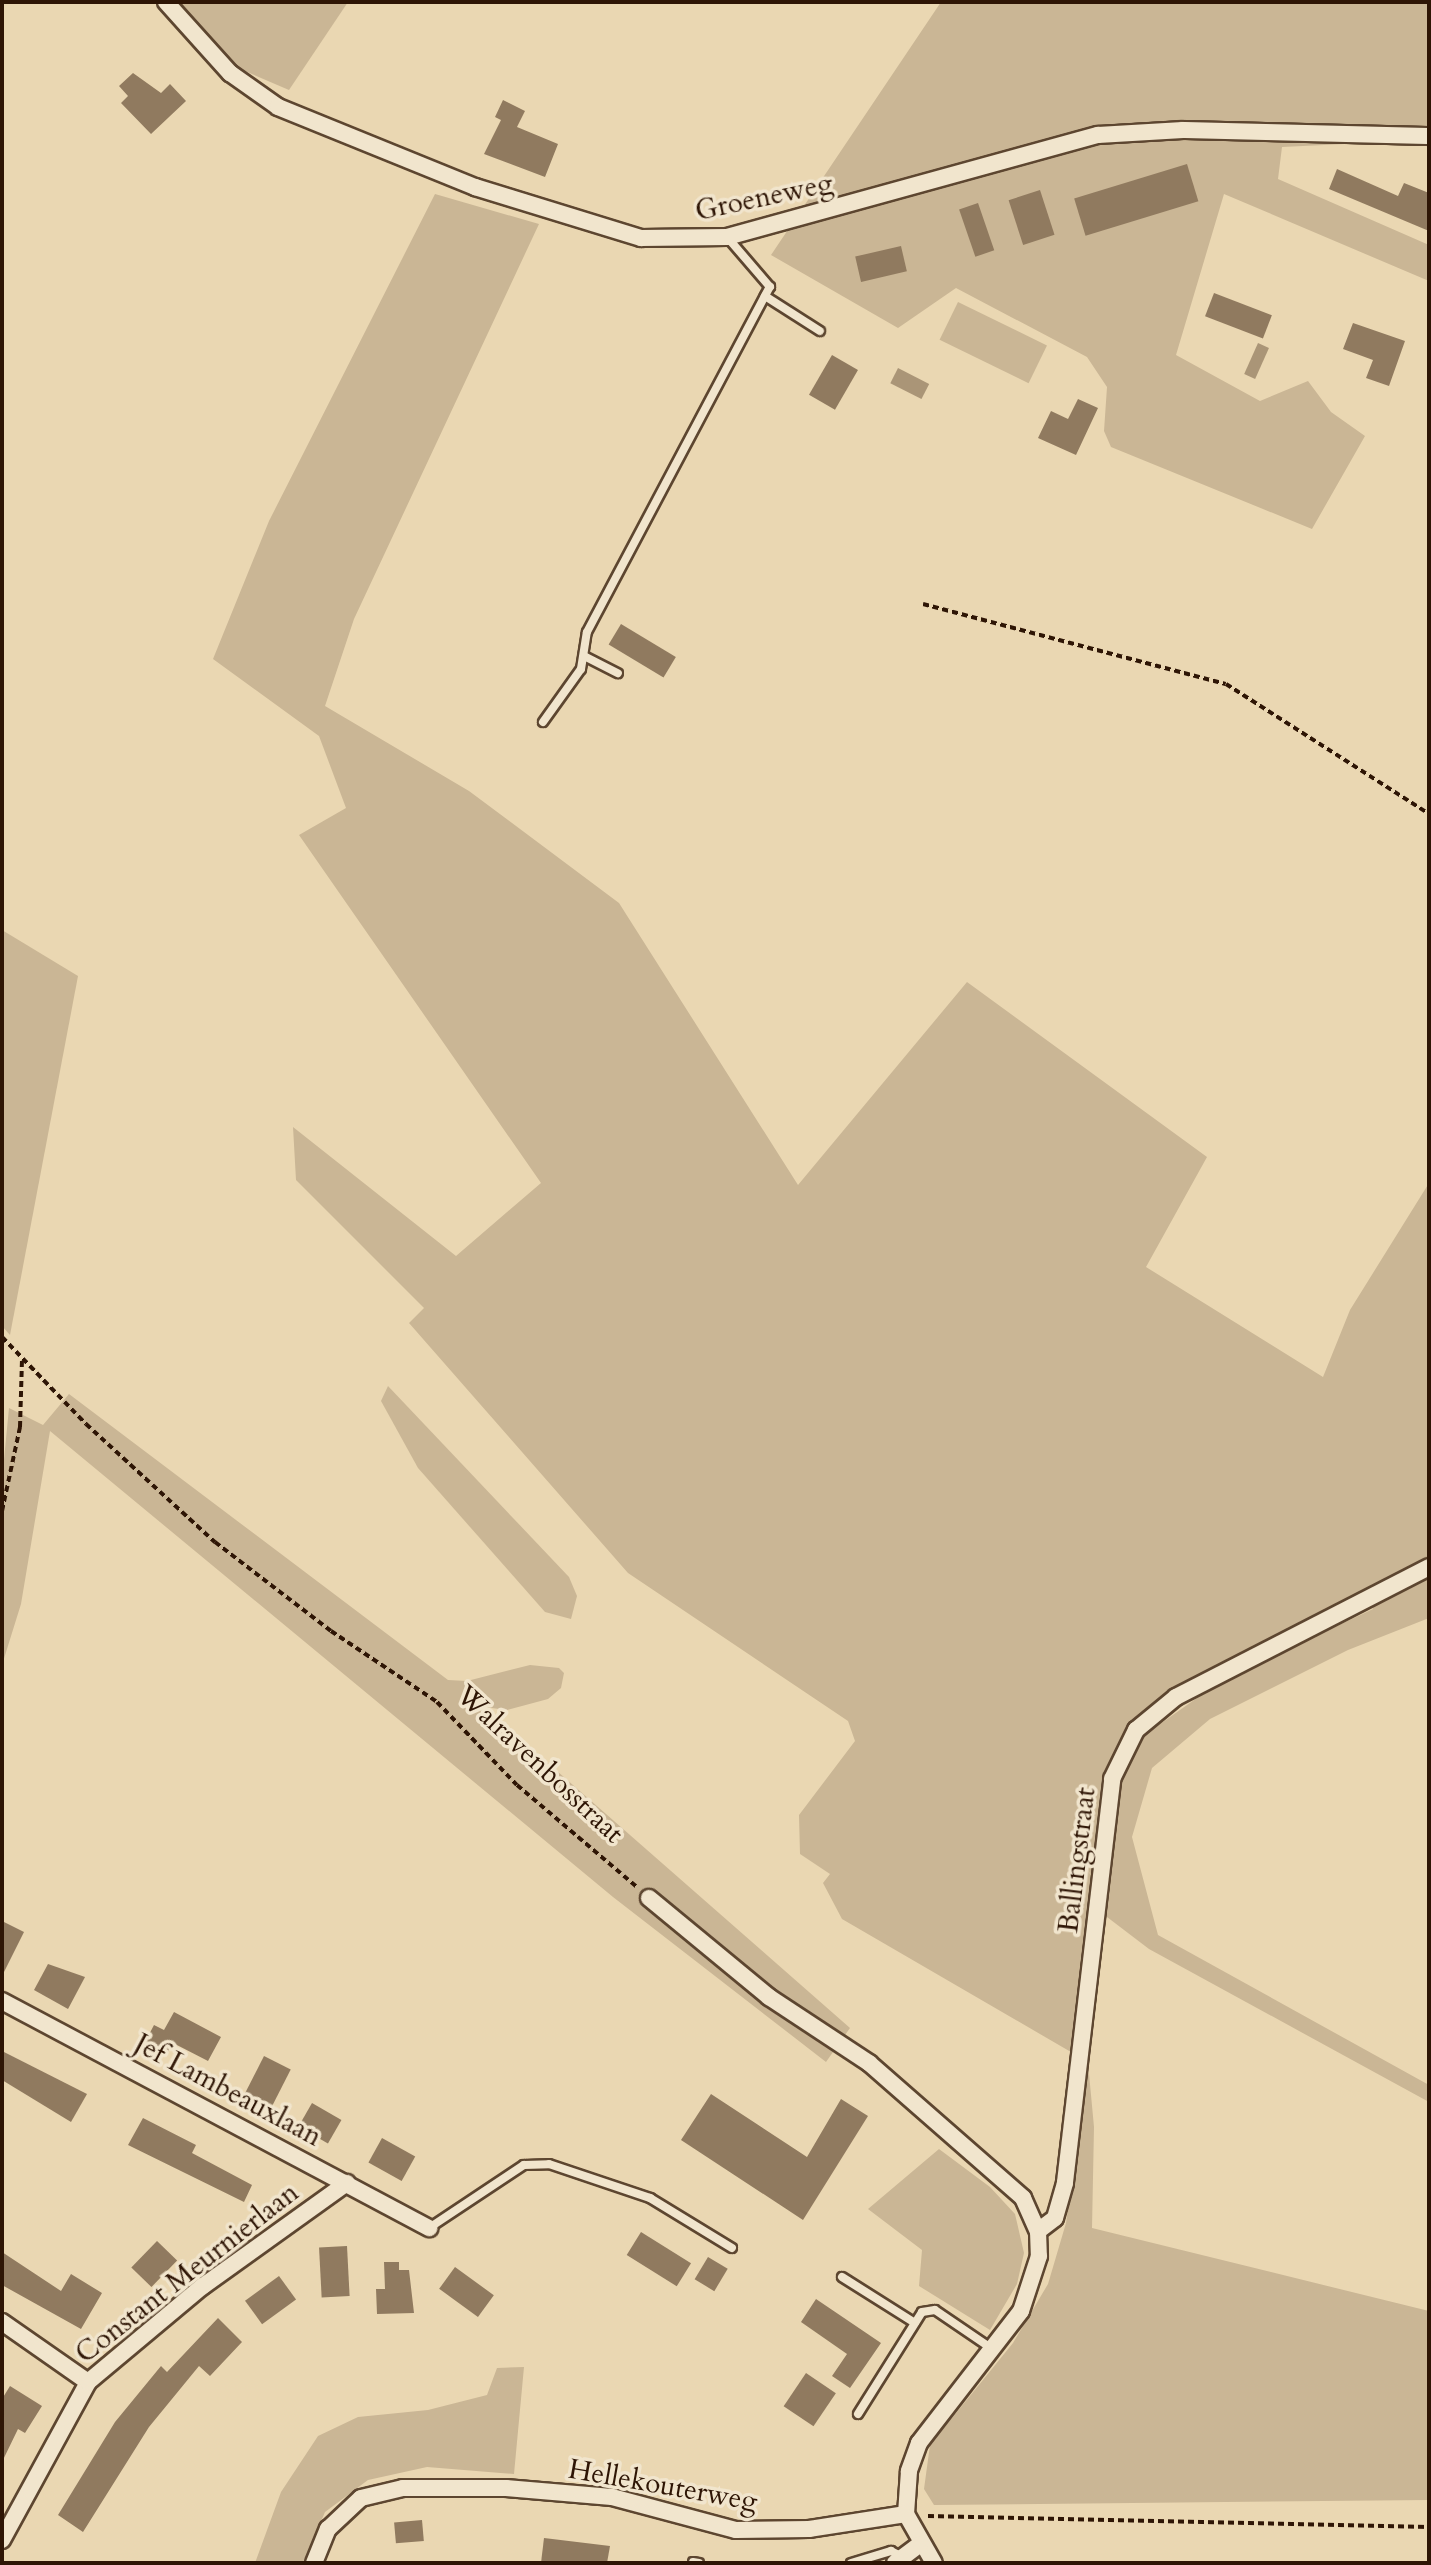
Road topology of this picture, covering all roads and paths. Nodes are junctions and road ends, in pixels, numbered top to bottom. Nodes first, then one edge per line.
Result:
1 (166, 2) edge
2 (1429, 136) edge
3 (727, 237) junction
4 (765, 296) junction
5 (820, 331) dead end
6 (923, 604) dead end
7 (584, 656) junction
8 (618, 673) dead end
9 (543, 722) dead end
10 (1429, 814) edge
11 (2, 1337) edge
12 (22, 1360) junction
13 (2, 1511) edge
14 (1429, 1567) edge
15 (649, 1898) joint
16 (2, 2001) edge
17 (347, 2183) junction
18 (429, 2228) joint
19 (1038, 2231) junction
20 (732, 2248) dead end
21 (842, 2277) dead end
22 (2, 2322) edge
23 (915, 2323) junction
24 (991, 2348) junction
25 (88, 2382) junction
26 (858, 2414) dead end
27 (906, 2514) junction
28 (1429, 2527) edge
29 (2, 2540) edge
30 (920, 2544) junction
31 (898, 2560) edge
32 (314, 2563) edge
33 (851, 2563) edge
34 (934, 2563) edge

1 - 3 street, Groeneweg
2 - 3 street, Groeneweg
3 - 4 lane
4 - 5 lane
4 - 7 lane
6 - 10 path
7 - 8 lane
7 - 9 lane
11 - 12 path, Walravenbosstraat
12 - 13 path
12 - 15 path, Walravenbosstraat
14 - 19 street, Ballingstraat
15 - 19 street
16 - 17 street, Jef Lambeauxlaan
17 - 18 street, Jef Lambeauxlaan
17 - 25 street, Constant Meurnierlaan
18 - 20 lane
19 - 24 street
21 - 23 lane
22 - 25 street
23 - 24 lane
23 - 26 lane
24 - 27 street
25 - 29 street, Constant Meurnierlaan
27 - 28 path
27 - 30 street
27 - 32 street, Hellekouterweg
30 - 31 street
30 - 34 street
31 - 33 lane

